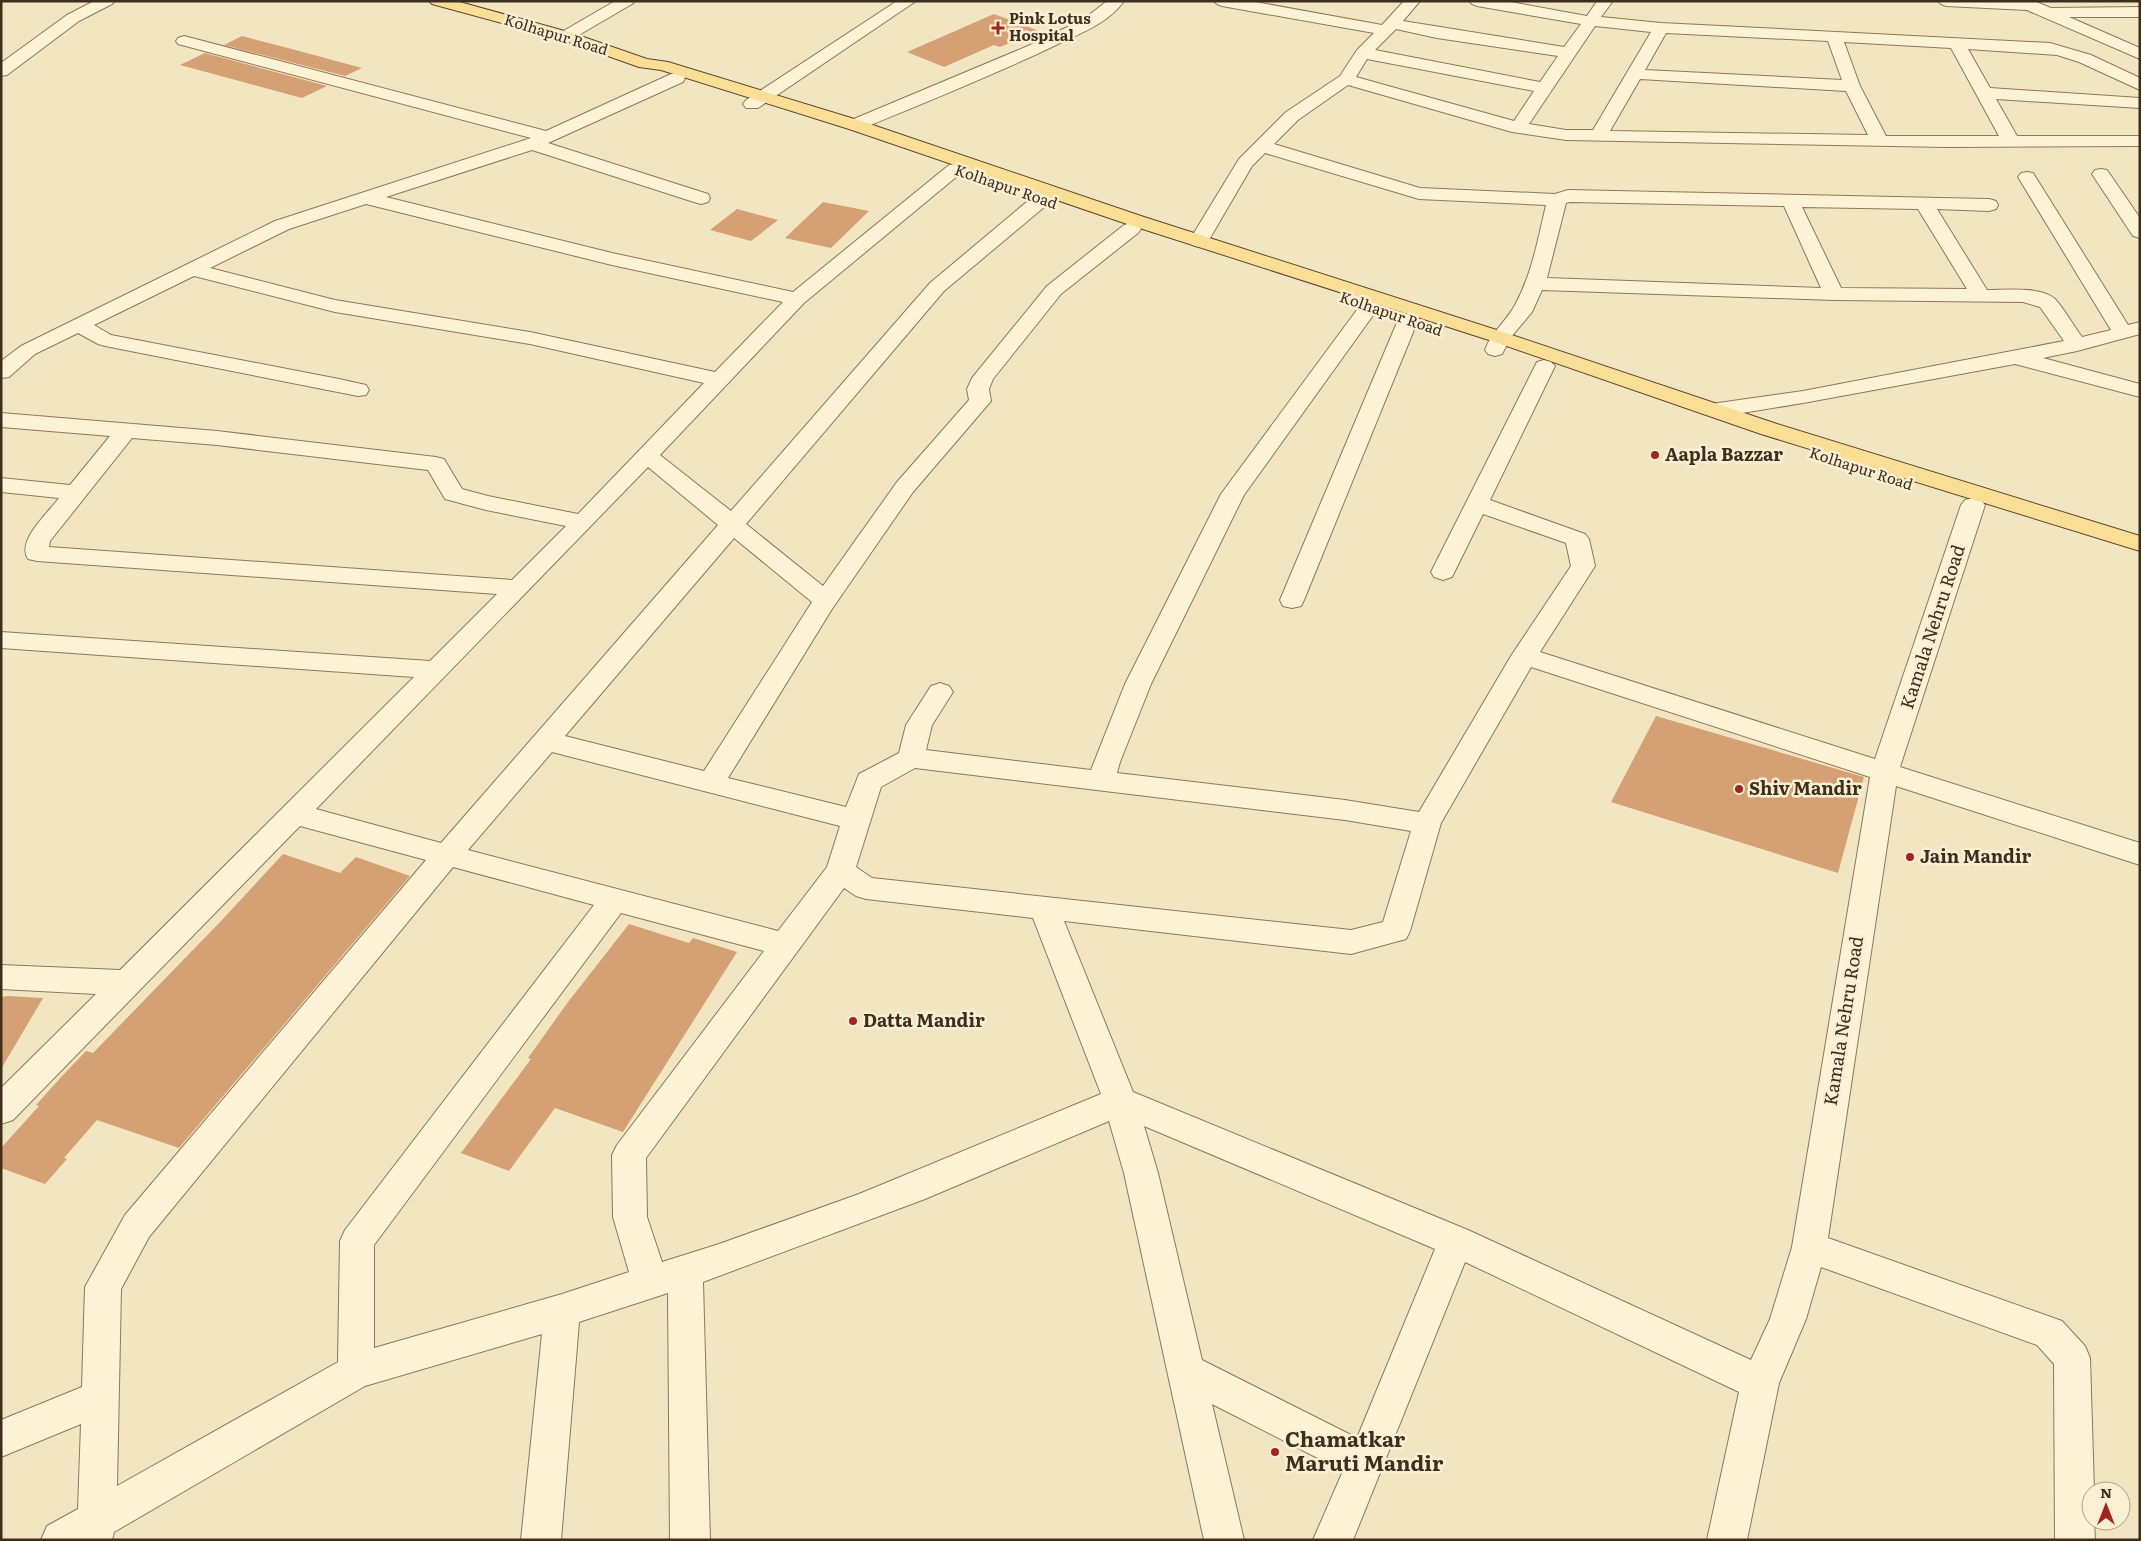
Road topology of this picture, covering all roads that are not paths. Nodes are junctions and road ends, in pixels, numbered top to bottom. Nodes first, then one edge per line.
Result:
1 (107, 1) edge
2 (438, 1) edge
3 (628, 1) edge
4 (908, 1) edge
5 (1116, 1) edge
6 (1222, 1) edge
7 (1412, 1) edge
8 (1477, 1) edge
9 (1605, 1) edge
10 (1946, 1) edge
11 (2025, 3) edge
12 (2046, 12) junction
13 (2140, 12) edge
14 (1590, 21) junction
15 (1389, 27) junction
16 (1661, 28) junction
17 (566, 36) junction
18 (1834, 37) junction
19 (184, 41) dead end
20 (1957, 44) junction
21 (1569, 52) junction
22 (1363, 53) junction
23 (2140, 54) edge
24 (645, 64) junction
25 (1, 70) edge
26 (1635, 74) junction
27 (677, 78) junction
28 (1346, 79) junction
29 (2140, 84) edge
30 (1852, 86) junction
31 (1545, 88) junction
32 (1984, 94) junction
33 (758, 100) junction
34 (2140, 103) edge
35 (855, 125) junction
36 (1518, 128) junction
37 (549, 137) junction
38 (1598, 137) junction
39 (1880, 141) junction
40 (2140, 141) edge
41 (2011, 142) junction
42 (532, 144) junction
43 (1262, 146) junction
44 (955, 169) junction
45 (2101, 174) dead end
46 (2027, 177) dead end
47 (365, 198) junction
48 (701, 198) dead end
49 (1042, 199) junction
50 (1557, 200) junction
51 (1791, 202) junction
52 (1924, 204) junction
53 (1989, 205) dead end
54 (1131, 229) junction
55 (2140, 232) edge
56 (1199, 241) junction
57 (190, 269) junction
58 (1536, 284) junction
59 (1834, 294) junction
60 (1980, 296) junction
61 (797, 299) junction
62 (1369, 307) junction
63 (1408, 320) junction
64 (78, 325) junction
65 (2131, 330) edge
66 (1497, 343) junction
67 (2076, 345) junction
68 (2016, 357) junction
69 (1544, 366) junction
70 (2, 370) edge
71 (720, 380) junction
72 (358, 390) dead end
73 (2140, 391) edge
74 (1718, 410) junction
75 (1, 420) edge
76 (126, 430) junction
77 (647, 455) junction
78 (1, 486) edge
79 (76, 492) junction
80 (1476, 503) junction
81 (1973, 505) junction
82 (583, 522) junction
83 (733, 525) junction
84 (2140, 544) edge
85 (2140, 558) edge
86 (1442, 572) dead end
87 (518, 588) junction
88 (825, 600) junction
89 (1292, 600) dead end
90 (1, 640) edge
91 (1524, 656) junction
92 (436, 670) junction
93 (940, 692) dead end
94 (546, 741) junction
95 (911, 758) junction
96 (1885, 772) junction
97 (1102, 781) junction
98 (711, 783) junction
99 (294, 814) junction
100 (856, 820) junction
101 (1427, 823) junction
102 (2140, 854) edge
103 (447, 855) junction
104 (840, 871) junction
105 (615, 900) junction
106 (1044, 908) junction
107 (786, 945) junction
108 (1, 977) edge
109 (126, 983) junction
110 (1120, 1101) junction
111 (1, 1110) edge
112 (1456, 1241) junction
113 (1809, 1247) junction
114 (685, 1273) junction
115 (650, 1281) junction
116 (562, 1311) junction
117 (356, 1371) junction
118 (1186, 1371) junction
119 (1760, 1383) junction
120 (99, 1398) junction
121 (1, 1439) edge
122 (1366, 1463) junction
123 (95, 1529) edge
124 (61, 1540) edge
125 (541, 1540) edge
126 (690, 1540) edge
127 (1224, 1540) edge
128 (1333, 1540) edge
129 (1726, 1540) edge
130 (2075, 1540) edge

1 - 25 street
2 - 17 main road, Kolhapur Road
3 - 17 street
4 - 33 street
5 - 35 street
6 - 15 street
7 - 15 street
8 - 14 street
9 - 14 street
10 - 11 street
11 - 12 street
12 - 13 street
12 - 23 street
14 - 16 street
14 - 21 street
15 - 21 street
15 - 22 street
16 - 18 street
16 - 26 street
17 - 24 main road, Kolhapur Road
18 - 20 street
18 - 30 street
19 - 37 street
20 - 29 street
20 - 32 street
21 - 31 street
22 - 28 street
22 - 31 street
24 - 27 main road, Kolhapur Road
24 - 33 main road, Kolhapur Road
26 - 30 street
26 - 38 street
27 - 33 main road, Kolhapur Road
27 - 37 street
28 - 36 street
28 - 43 street
30 - 39 street
31 - 36 street
32 - 34 street
32 - 41 street
33 - 35 main road, Kolhapur Road
33 - 44 main road, Kolhapur Road
35 - 56 main road, Kolhapur Road
36 - 38 street
37 - 42 street
38 - 39 street
39 - 41 street
40 - 41 street
42 - 47 street
42 - 48 street
43 - 50 street
43 - 56 street
44 - 49 main road, Kolhapur Road
44 - 61 street
45 - 55 street
46 - 65 street
47 - 57 street
47 - 61 street
49 - 54 main road, Kolhapur Road
49 - 83 street
50 - 51 street
50 - 58 street
51 - 52 street
51 - 59 street
52 - 53 street
52 - 60 street
54 - 62 main road, Kolhapur Road
54 - 88 street
56 - 66 main road, Kolhapur Road
57 - 64 street
57 - 71 street
58 - 59 street
58 - 66 street
59 - 60 street
60 - 67 street
61 - 71 street
62 - 63 main road, Kolhapur Road
62 - 97 street
63 - 66 main road, Kolhapur Road
63 - 89 street
64 - 70 street
64 - 72 street
65 - 67 street
66 - 69 main road, Kolhapur Road
66 - 74 main road, Kolhapur Road
67 - 68 street
68 - 73 street
68 - 74 street
69 - 80 street
69 - 81 main road, Kolhapur Road
71 - 77 street
74 - 84 main road, Kolhapur Road
75 - 76 street
76 - 79 street
76 - 82 street
77 - 82 street
77 - 83 street
78 - 79 street
79 - 87 street
80 - 86 street
80 - 91 street
81 - 85 main road, Kolhapur Road
81 - 96 street, Kamala Nehru Road
82 - 87 street
83 - 88 street
83 - 94 street
87 - 92 street
88 - 98 street
90 - 92 street
91 - 96 street
91 - 101 street
92 - 99 street
93 - 95 street
94 - 98 street
94 - 103 street
95 - 97 street
95 - 100 street
96 - 102 street
96 - 113 street, Kamala Nehru Road
97 - 101 street
98 - 100 street
99 - 103 street
99 - 109 street
100 - 104 street
101 - 106 street
103 - 105 street
103 - 120 street
104 - 106 street
104 - 107 street
105 - 107 street
105 - 117 street
106 - 110 street
107 - 115 street
108 - 109 street
109 - 111 street
110 - 112 street
110 - 114 street
110 - 118 street
112 - 119 street
112 - 122 street
113 - 119 street, Kamala Nehru Road
113 - 130 street
114 - 115 street
114 - 126 street
115 - 116 street
116 - 117 street
116 - 125 street
117 - 123 street
118 - 122 street
118 - 127 street
119 - 129 street, Kamala Nehru Road
120 - 121 street
120 - 123 street
122 - 128 street
123 - 124 street

